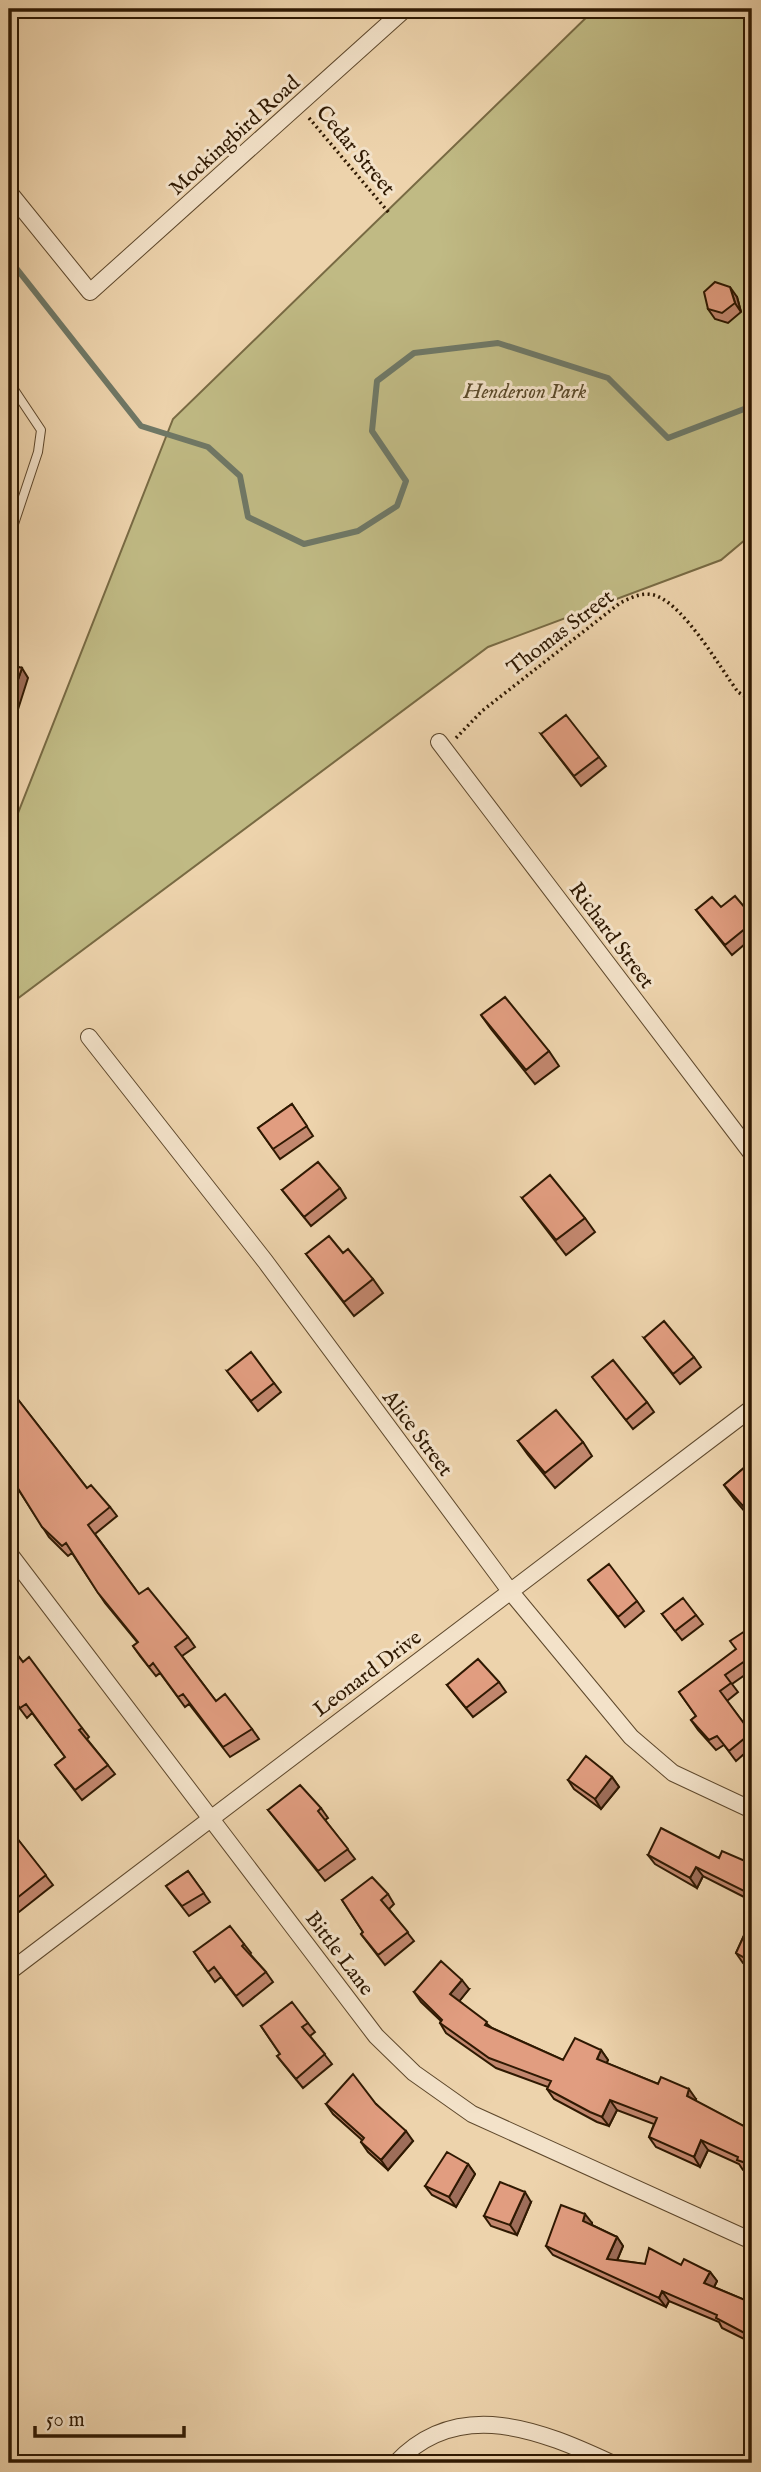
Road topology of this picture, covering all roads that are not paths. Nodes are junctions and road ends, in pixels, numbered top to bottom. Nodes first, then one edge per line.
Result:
1 (405, 9) edge
2 (9, 192) edge
3 (9, 382) edge
4 (9, 540) edge
5 (442, 745) road end
6 (89, 1037) dead end
7 (752, 1154) edge
8 (752, 1408) edge
9 (9, 1553) edge
10 (510, 1591) junction
11 (752, 1810) edge
12 (211, 1817) junction
13 (10, 1970) edge
14 (752, 2241) edge
15 (396, 2463) edge
16 (611, 2463) edge

1 - 2 street, Mockingbird Road
3 - 4 lane
5 - 7 street, Richard Street
6 - 10 street, Alice Street
8 - 10 street, Leonard Drive
9 - 12 street, Bittle Lane
10 - 11 street, Alice Street
10 - 12 street, Leonard Drive
12 - 13 street, Leonard Drive
12 - 14 street, Bittle Lane
15 - 16 street

